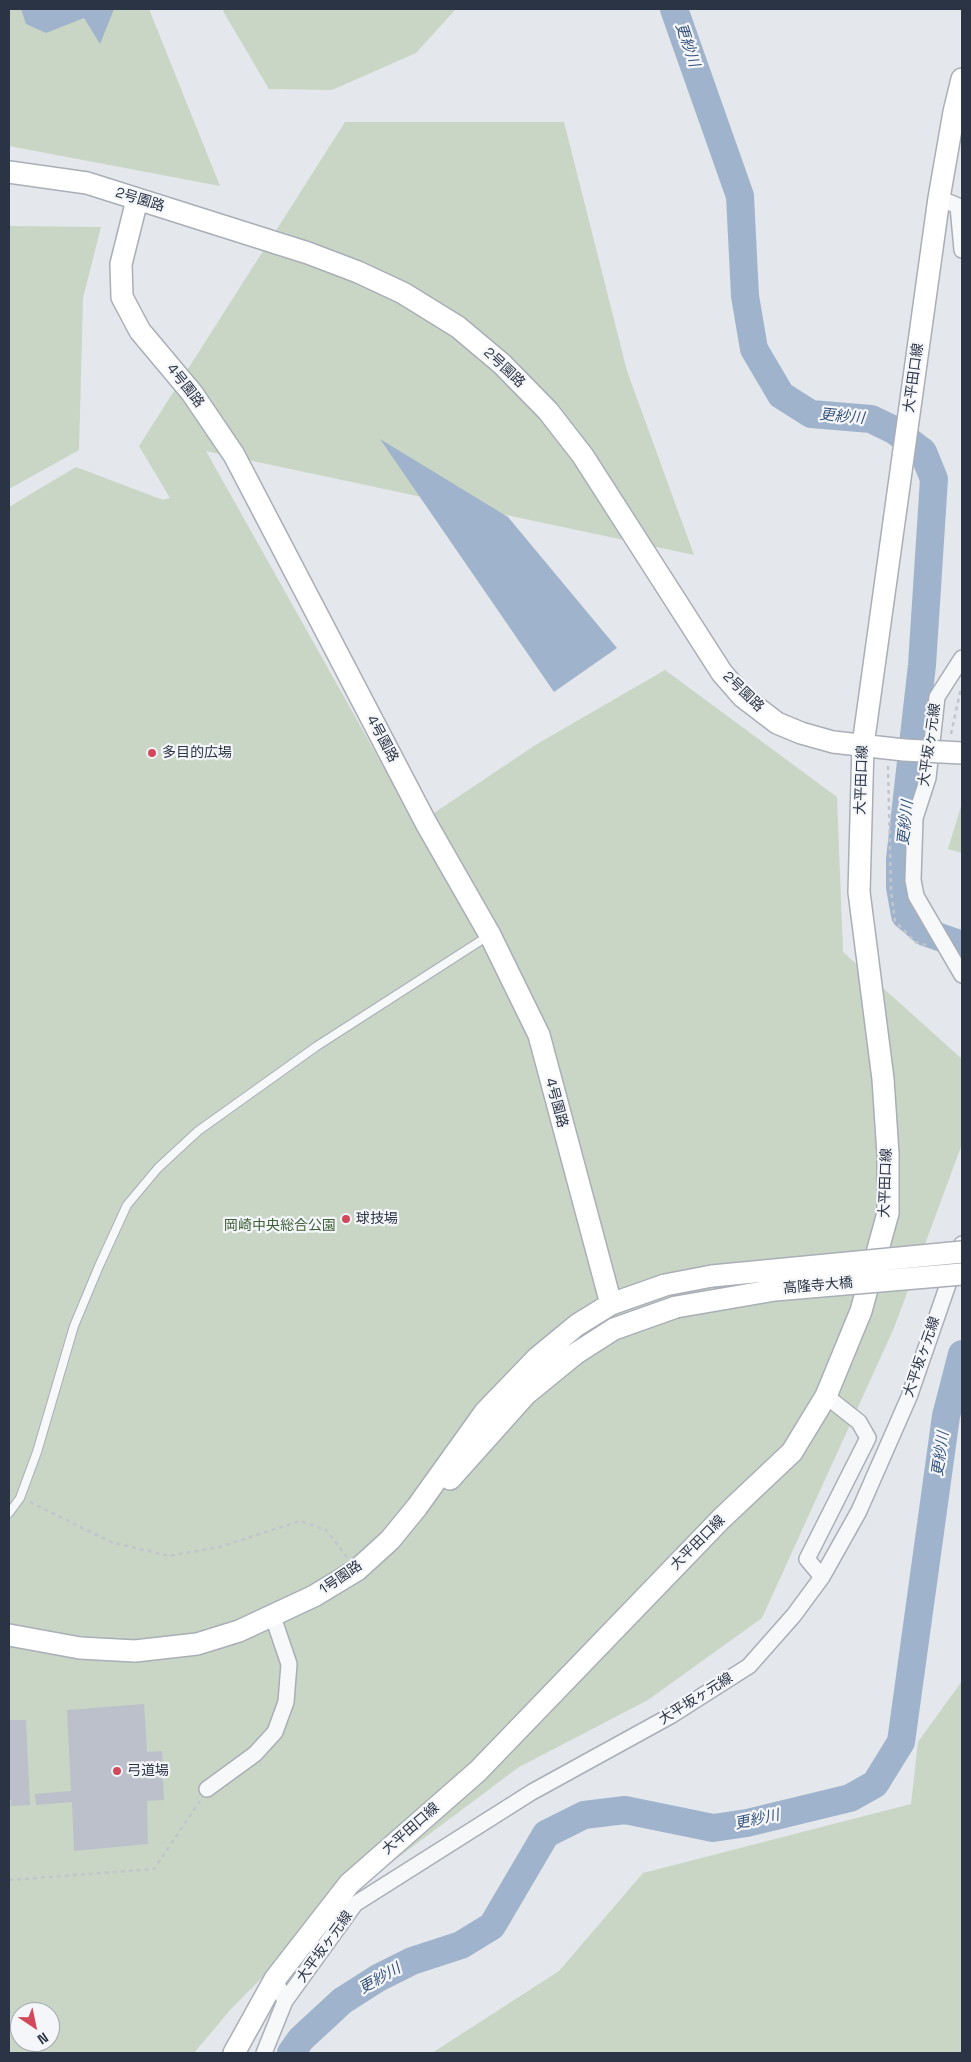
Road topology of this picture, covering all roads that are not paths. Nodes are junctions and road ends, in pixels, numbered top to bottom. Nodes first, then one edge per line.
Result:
1 (962, 79) edge
2 (9, 172) edge
3 (939, 198) junction
4 (137, 200) junction
5 (962, 250) edge
6 (962, 658) edge
7 (863, 745) junction
8 (954, 753) edge
9 (490, 935) junction
10 (962, 975) edge
11 (962, 1242) edge
12 (962, 1252) edge
13 (962, 1274) edge
14 (665, 1285) joint
15 (611, 1304) junction
16 (826, 1396) junction
17 (417, 1507) junction
18 (9, 1513) edge
19 (822, 1577) junction
20 (273, 1617) junction
21 (9, 1635) edge
22 (207, 1789) road end
23 (274, 1979) junction
24 (285, 2001) junction
25 (234, 2053) edge
26 (264, 2053) edge

1 - 3 street, 大平田口線
2 - 4 street, 2号園路
3 - 5 street
3 - 7 street, 大平田口線
4 - 7 street, 2号園路
4 - 9 street, 4号園路
6 - 10 street, 大平坂ヶ元線
7 - 8 street, 2号園路, bridge
7 - 16 street, 大平田口線
9 - 15 street, 4号園路
9 - 18 lane
11 - 19 street, 大平坂ヶ元線
12 - 14 street, 高隆寺大橋, bridge
13 - 17 street, 高隆寺大橋, bridge
14 - 15 street, 1号園路
15 - 17 street, 1号園路
16 - 19 street
16 - 23 street, 大平田口線
17 - 20 street, 1号園路
19 - 24 street, 大平坂ヶ元線
20 - 21 street, 1号園路
20 - 22 street
23 - 24 street, 大平坂ヶ元線
23 - 25 street, 大平田口線
24 - 26 street

